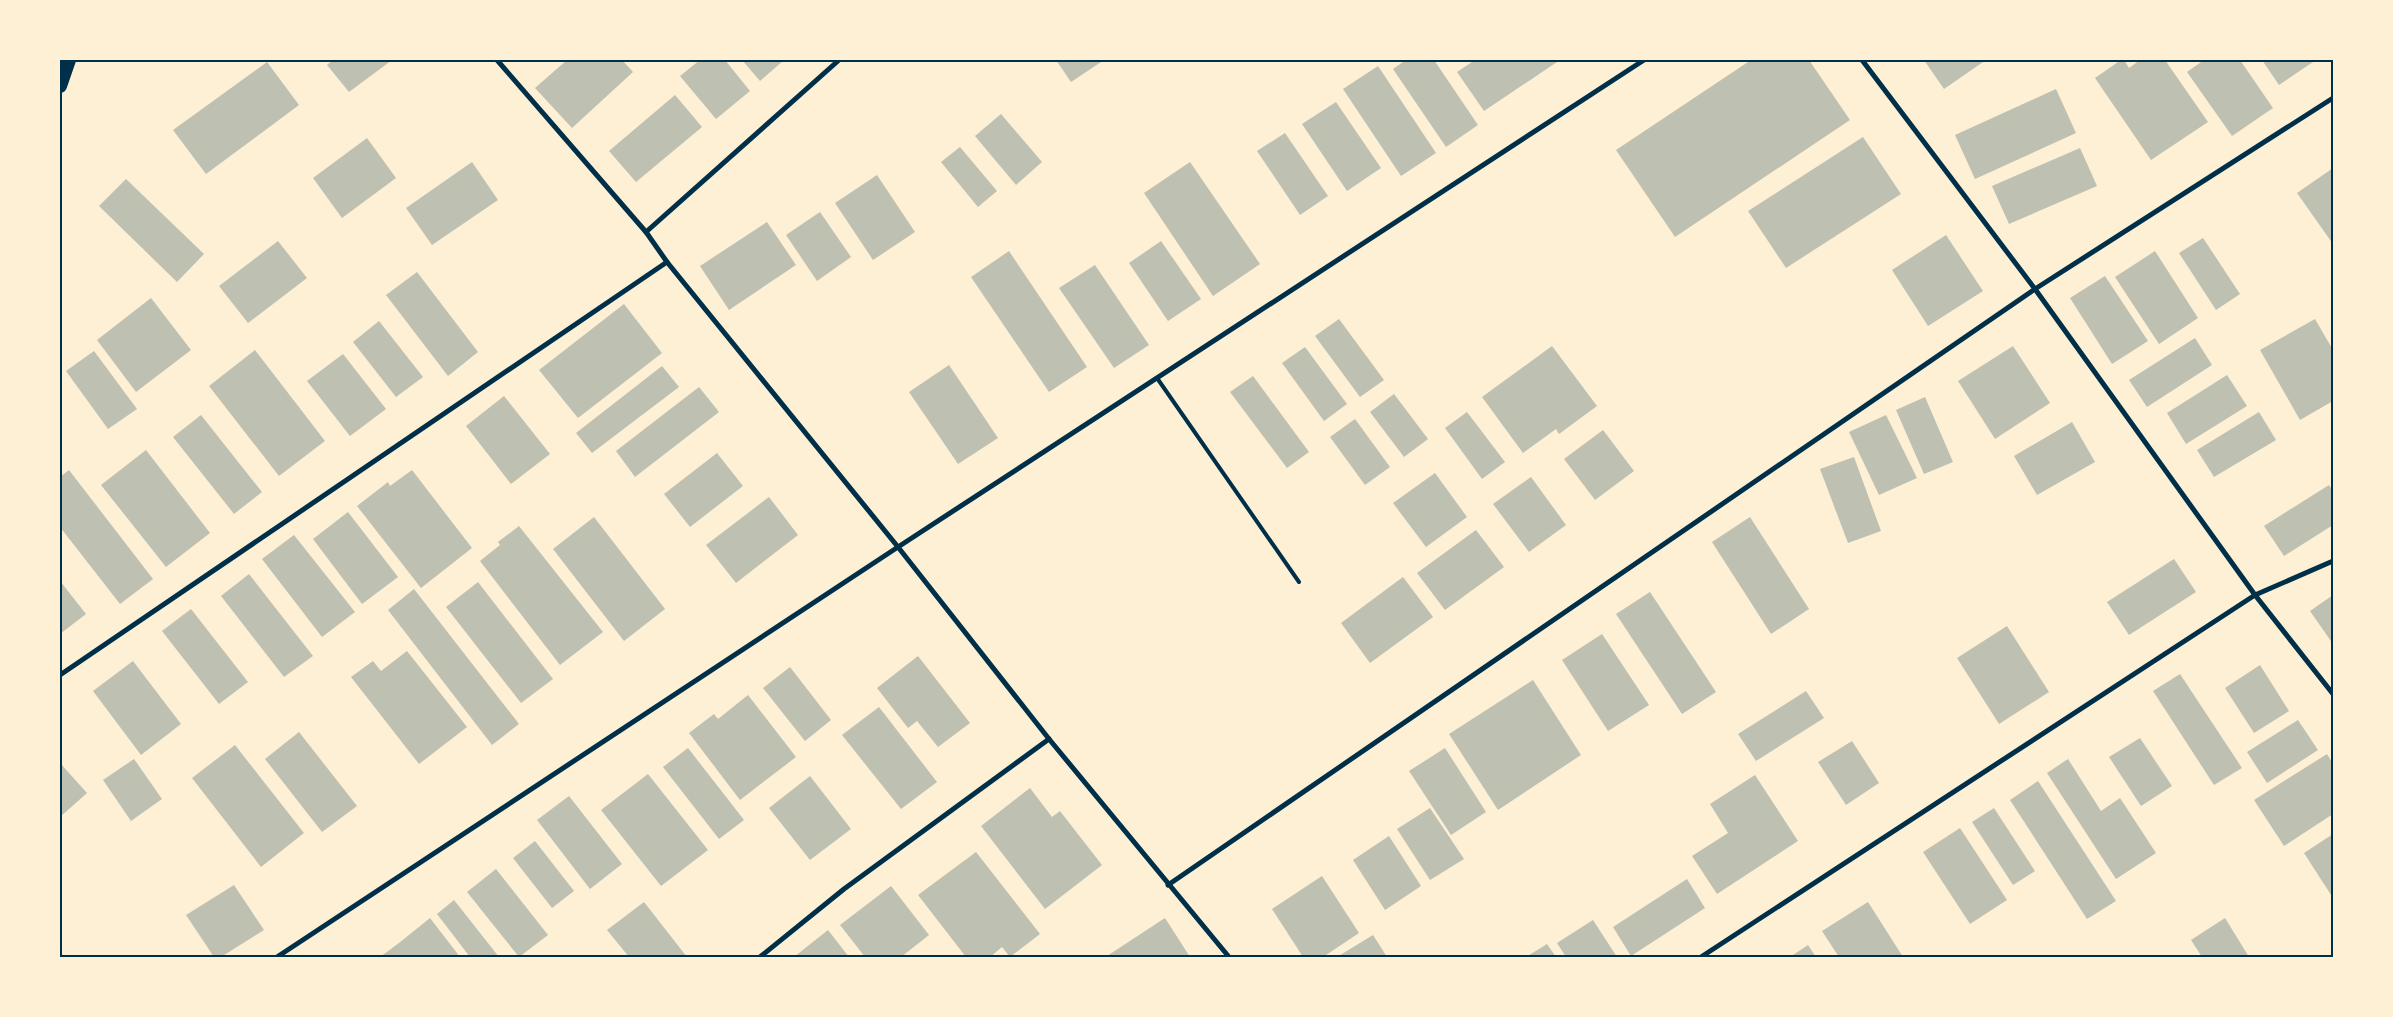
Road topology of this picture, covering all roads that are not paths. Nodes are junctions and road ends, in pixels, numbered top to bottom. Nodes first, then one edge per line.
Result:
1 (69, 60) edge
2 (497, 60) edge
3 (839, 60) edge
4 (1644, 60) edge
5 (1862, 60) edge
6 (60, 86) edge
7 (2333, 98) edge
8 (646, 232) junction
9 (667, 262) junction
10 (2035, 289) junction
11 (1157, 378) junction
12 (898, 547) junction
13 (2333, 561) edge
14 (1298, 582) dead end
15 (2255, 596) junction
16 (60, 675) edge
17 (2333, 694) edge
18 (1049, 740) junction
19 (1168, 885) junction
20 (278, 957) edge
21 (760, 957) edge
22 (1230, 957) edge
23 (1702, 957) edge

1 - 6 highway
2 - 8 street
3 - 8 street
4 - 11 street
5 - 10 street
7 - 10 street
8 - 9 street
9 - 12 street
9 - 16 street
10 - 15 street
10 - 19 street
11 - 12 street
11 - 14 lane
12 - 18 street
12 - 20 street
13 - 15 street
15 - 17 street
15 - 23 street
18 - 19 street
18 - 21 street
19 - 22 street

